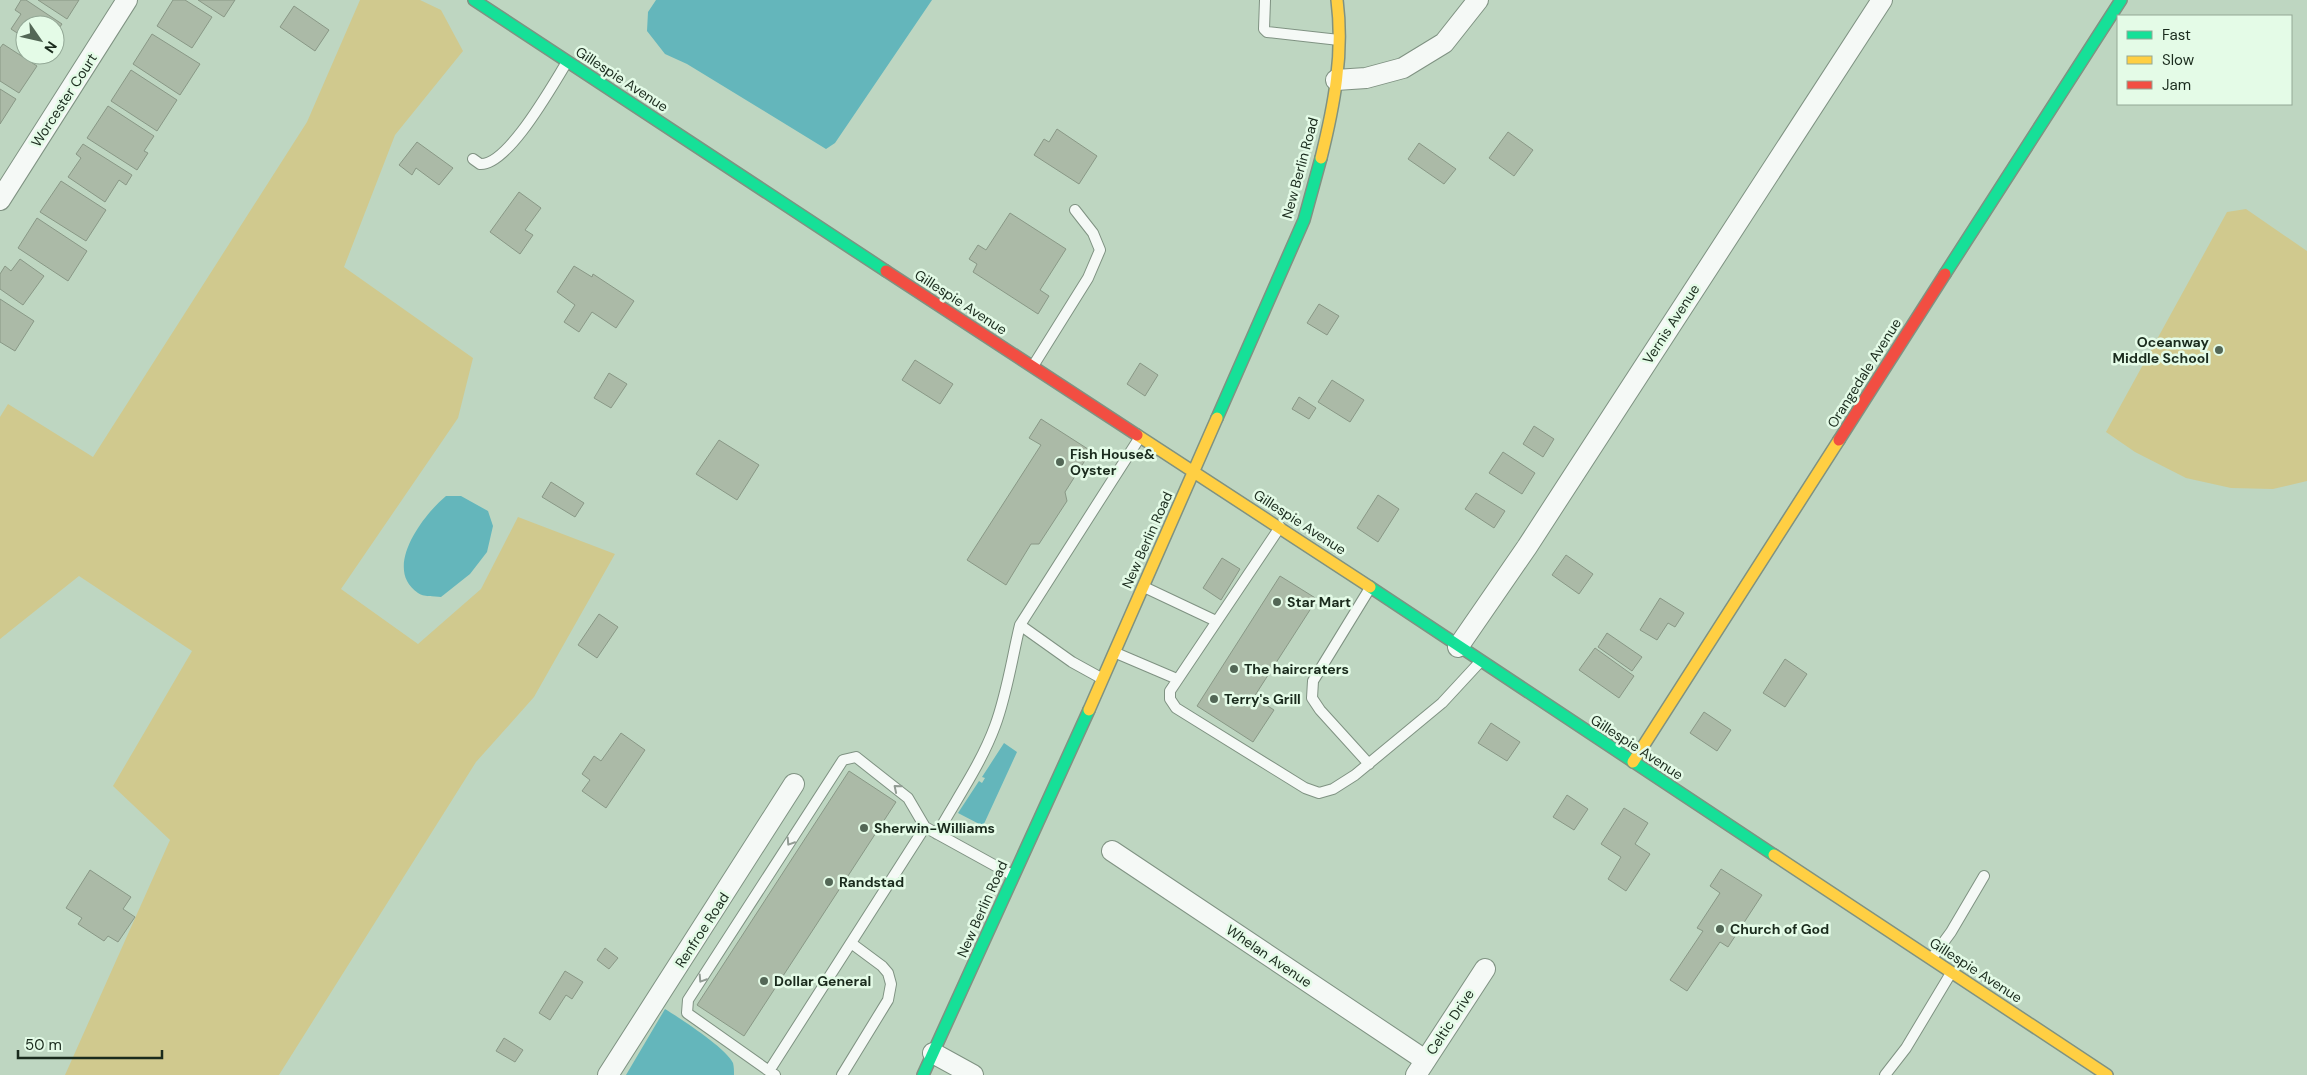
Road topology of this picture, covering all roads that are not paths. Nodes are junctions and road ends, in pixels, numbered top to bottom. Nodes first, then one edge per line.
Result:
1 (127, 0) edge
2 (474, 0) edge
3 (1265, 0) edge
4 (1337, 0) edge
5 (1478, 0) edge
6 (1882, 0) edge
7 (2121, 0) edge
8 (1340, 40) junction
9 (567, 61) junction
10 (1336, 80) junction
11 (473, 159) dead end
12 (0, 200) edge
13 (1075, 210) dead end
14 (1033, 367) junction
15 (1140, 437) junction
16 (1194, 472) junction
17 (1280, 526) junction
18 (1143, 587) junction
19 (1371, 588) junction
20 (1216, 621) junction
21 (1020, 625) junction
22 (1458, 647) junction
23 (1114, 652) junction
24 (1480, 662) junction
25 (1102, 679) junction
26 (1177, 679) junction
27 (1632, 762) junction
28 (1369, 764) junction
29 (794, 784) dead end
30 (925, 827) junction
31 (937, 834) junction
32 (1112, 851) dead end
33 (1013, 876) junction
34 (1984, 876) dead end
35 (851, 943) junction
36 (1932, 959) junction
37 (1485, 969) dead end
38 (1952, 972) junction
39 (933, 1052) junction
40 (1421, 1068) edge
41 (772, 1073) edge
42 (608, 1075) edge
43 (842, 1075) edge
44 (923, 1075) edge
45 (973, 1075) edge
46 (1885, 1075) edge
47 (2107, 1075) edge

1 - 12 street, Worcester Court
2 - 9 street, Gillespie Avenue
3 - 8 lane
4 - 8 street, New Berlin Road
5 - 10 street
6 - 22 street, Vernis Avenue
7 - 27 street, Orangedale Avenue
8 - 10 street, New Berlin Road
9 - 11 lane
9 - 14 street, Gillespie Avenue
10 - 16 street, New Berlin Road
13 - 14 lane
14 - 15 street, Gillespie Avenue
15 - 16 street, Gillespie Avenue
15 - 21 lane
16 - 17 street, Gillespie Avenue
16 - 18 street, New Berlin Road
17 - 19 street, Gillespie Avenue
17 - 20 lane
18 - 20 lane
18 - 23 street, New Berlin Road
19 - 22 street, Gillespie Avenue
19 - 28 lane
20 - 26 lane
21 - 25 lane
21 - 31 lane
22 - 24 street, Gillespie Avenue
23 - 25 street, New Berlin Road
23 - 26 lane
24 - 27 street, Gillespie Avenue
24 - 28 lane
25 - 33 street, New Berlin Road
26 - 28 lane
27 - 36 street, Gillespie Avenue
29 - 42 street, Renfroe Road
30 - 31 lane
30 - 35 lane
30 -> 41 lane
31 - 33 lane
32 - 40 street, Whelan Avenue
33 - 39 street, New Berlin Road
34 - 36 lane
35 - 41 lane
35 - 43 lane
36 - 38 street, Gillespie Avenue
37 - 40 street, Celtic Drive
38 - 46 lane
38 - 47 street, Gillespie Avenue
39 - 44 street, New Berlin Road
39 - 45 street

